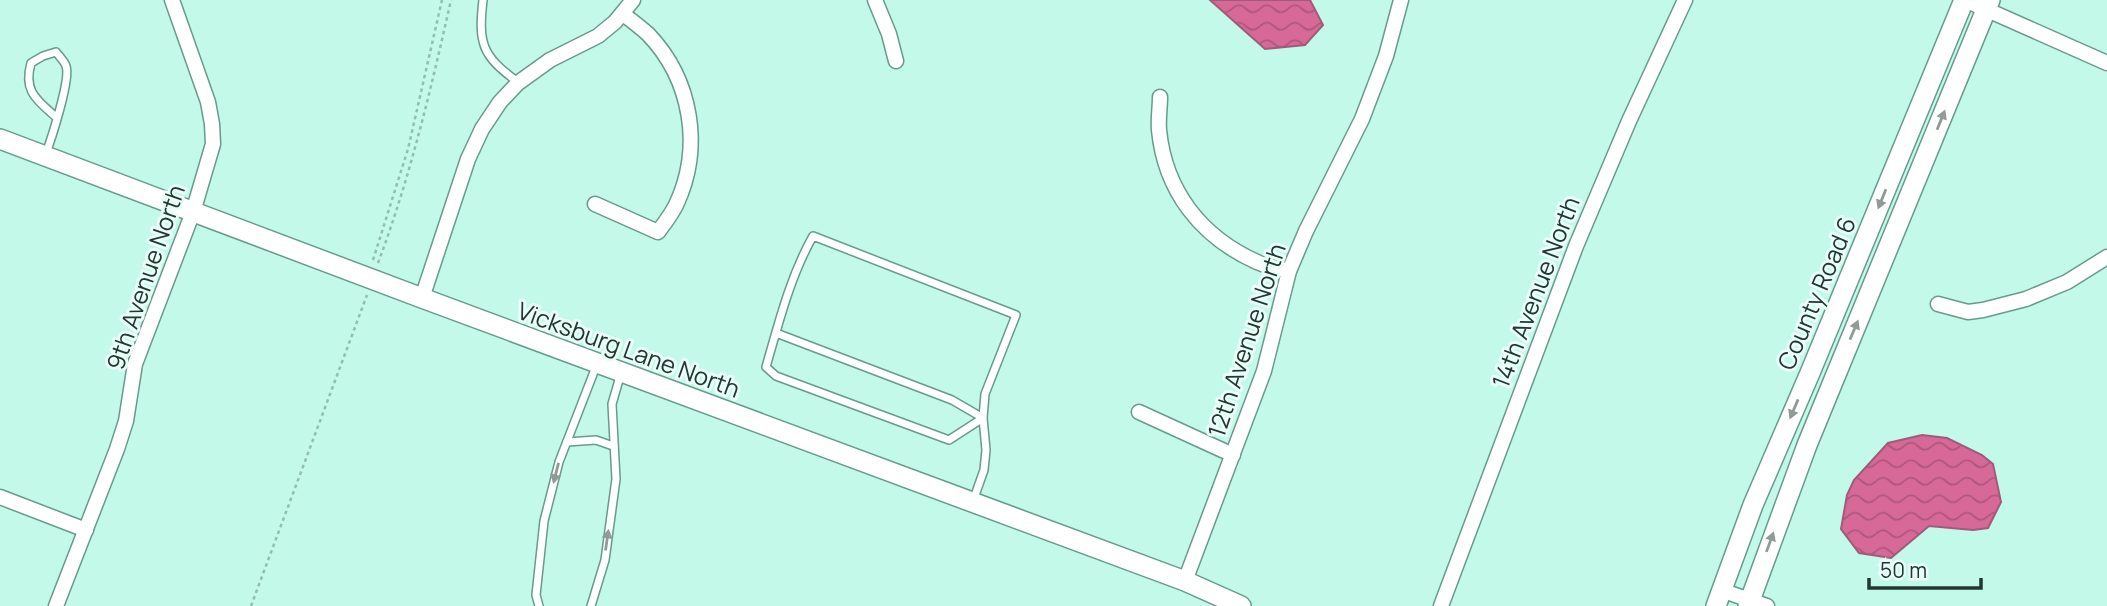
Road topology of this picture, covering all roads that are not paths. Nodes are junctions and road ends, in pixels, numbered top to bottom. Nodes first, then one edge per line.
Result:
1 (172, 0) edge
2 (483, 0) edge
3 (633, 0) edge
4 (875, 0) edge
5 (1401, 0) edge
6 (1685, 0) edge
7 (1965, 0) edge
8 (1988, 4) edge
9 (622, 14) junction
10 (896, 61) dead end
11 (2107, 63) edge
12 (518, 83) junction
13 (1160, 97) dead end
14 (57, 118) junction
15 (0, 139) edge
16 (45, 156) junction
17 (595, 204) dead end
18 (193, 212) junction
19 (2107, 257) edge
20 (1289, 271) junction
21 (422, 298) junction
22 (1938, 304) dead end
23 (775, 333) junction
24 (597, 363) junction
25 (621, 372) junction
26 (1139, 411) dead end
27 (982, 418) junction
28 (567, 442) junction
29 (613, 446) junction
30 (1233, 455) junction
31 (0, 497) edge
32 (973, 502) junction
33 (86, 530) junction
34 (1185, 581) junction
35 (1717, 601) edge
36 (1755, 604) edge
37 (56, 606) edge
38 (539, 606) edge
39 (591, 606) edge
40 (1241, 606) edge
41 (1441, 606) edge

1 - 18 street, 9th Avenue North
2 - 12 lane
3 - 9 street
4 - 10 street
5 - 20 street, 12th Avenue North
6 - 41 street, 14th Avenue North
7 - 8 street
7 -> 35 main road, County Road 6
8 - 11 street
36 -> 8 main road, County Road 6
9 - 12 street
9 - 17 street
12 - 21 street
13 - 20 street
14 - 14 lane
14 - 16 lane
15 - 16 main road, Vicksburg Lane North
16 - 18 main road, Vicksburg Lane North
18 - 21 main road, Vicksburg Lane North
18 - 33 street, 9th Avenue North
19 - 22 street
20 - 30 street, 12th Avenue North
21 - 24 main road, Vicksburg Lane North
23 - 27 lane
23 - 27 lane
23 - 27 lane
24 - 25 main road, Vicksburg Lane North
24 - 28 lane
25 - 29 lane
25 - 32 main road, Vicksburg Lane North
26 - 30 street
27 - 32 lane
28 - 29 lane
28 -> 38 lane
39 -> 29 lane
30 - 34 street, 12th Avenue North
31 - 33 street
32 - 34 main road, Vicksburg Lane North
33 - 37 street, 9th Avenue North
34 - 40 main road, Vicksburg Lane North
35 - 36 street

